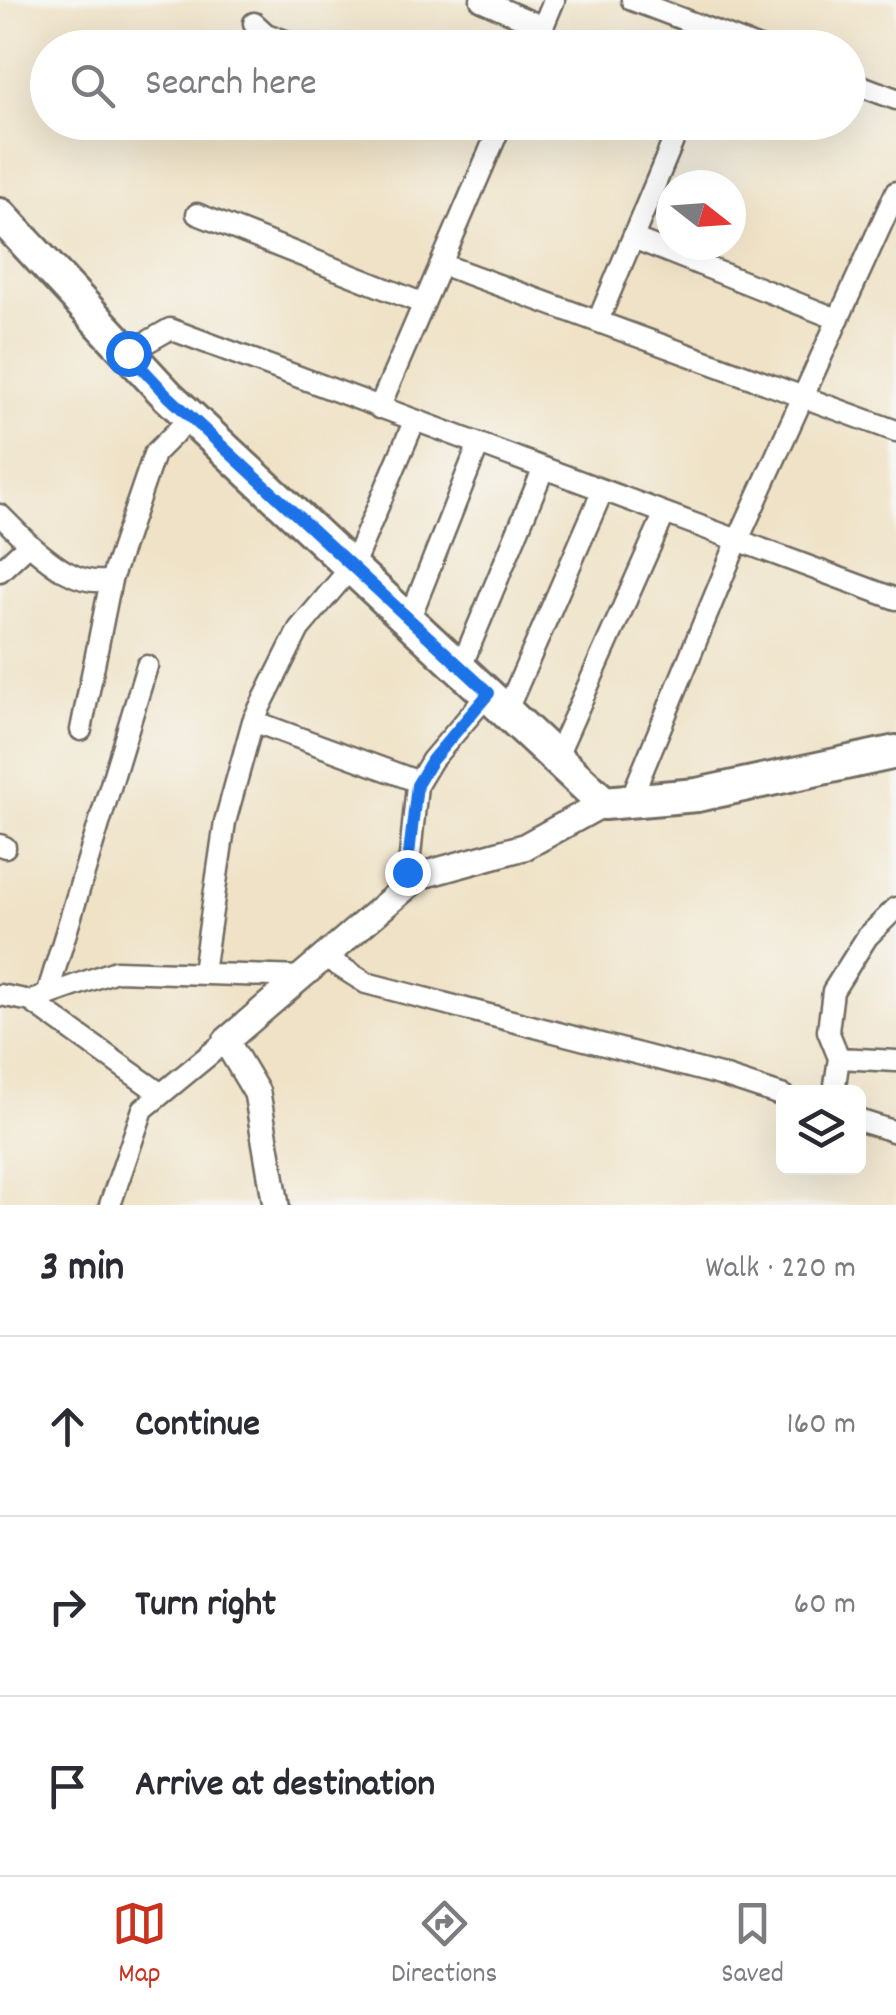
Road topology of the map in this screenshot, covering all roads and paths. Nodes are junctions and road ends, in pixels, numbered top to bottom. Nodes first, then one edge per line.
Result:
1 (480, 0) edge
2 (554, 0) edge
3 (632, 0) edge
4 (254, 23) dead end
5 (542, 27) junction
6 (262, 30) edge
7 (541, 30) edge
8 (695, 30) edge
9 (866, 88) edge
10 (896, 99) edge
11 (494, 140) edge
12 (674, 140) edge
13 (896, 192) edge
14 (197, 214) dead end
15 (0, 215) edge
16 (633, 238) junction
17 (441, 264) junction
18 (424, 304) junction
19 (837, 319) junction
20 (598, 322) junction
21 (128, 353) junction
22 (801, 396) junction
23 (379, 408) junction
24 (191, 417) junction
25 (414, 422) junction
26 (896, 430) edge
27 (478, 446) junction
28 (544, 470) junction
29 (602, 492) junction
30 (0, 515) edge
31 (664, 515) junction
32 (737, 542) junction
33 (28, 544) junction
34 (352, 565) junction
35 (0, 571) edge
36 (110, 580) junction
37 (896, 598) edge
38 (410, 618) junction
39 (147, 666) dead end
40 (461, 667) junction
41 (498, 702) junction
42 (254, 721) junction
43 (81, 730) dead end
44 (896, 752) edge
45 (556, 758) junction
46 (419, 782) junction
47 (617, 802) junction
48 (408, 886) junction
49 (896, 908) edge
50 (325, 956) junction
51 (203, 972) junction
52 (302, 976) junction
53 (0, 995) edge
54 (39, 998) junction
55 (226, 1040) junction
56 (839, 1058) junction
57 (896, 1061) edge
58 (835, 1085) edge
59 (776, 1093) edge
60 (161, 1094) junction
61 (866, 1123) edge
62 (896, 1132) edge
63 (110, 1205) edge
64 (276, 1205) edge

1 - 5 street
2 - 5 street
3 - 8 street
4 - 6 street
5 - 7 street
9 - 10 street
11 - 17 street
12 - 16 street
13 - 19 street
14 - 18 street
15 - 21 main road
16 - 19 street
16 - 20 street
17 - 18 street
17 - 20 street
18 - 23 street
19 - 22 street
20 - 22 street
21 - 23 street
21 - 24 main road
22 - 26 street
22 - 32 street
23 - 25 street
24 - 34 main road
24 - 36 street
25 - 27 street
25 - 34 street
27 - 28 street
27 - 38 street
28 - 29 street
28 - 40 street
29 - 31 street
29 - 41 street
30 - 33 street
31 - 32 street
31 - 45 street
32 - 37 street
32 - 47 street
33 - 35 street
33 - 36 street
34 - 38 main road
34 - 42 street
36 - 43 street
38 - 40 main road
39 - 54 street
40 - 41 main road
41 - 45 main road
41 - 46 street
42 - 46 street
42 - 51 street
44 - 47 main road
45 - 47 main road
46 - 48 street
47 - 48 street
48 - 50 street
49 - 56 street
50 - 52 street
50 - 59 street
51 - 52 street
51 - 54 street
52 - 55 street
53 - 54 street
54 - 60 street
55 - 60 street
55 - 64 street
56 - 57 street
56 - 58 street
60 - 63 street
61 - 62 street

